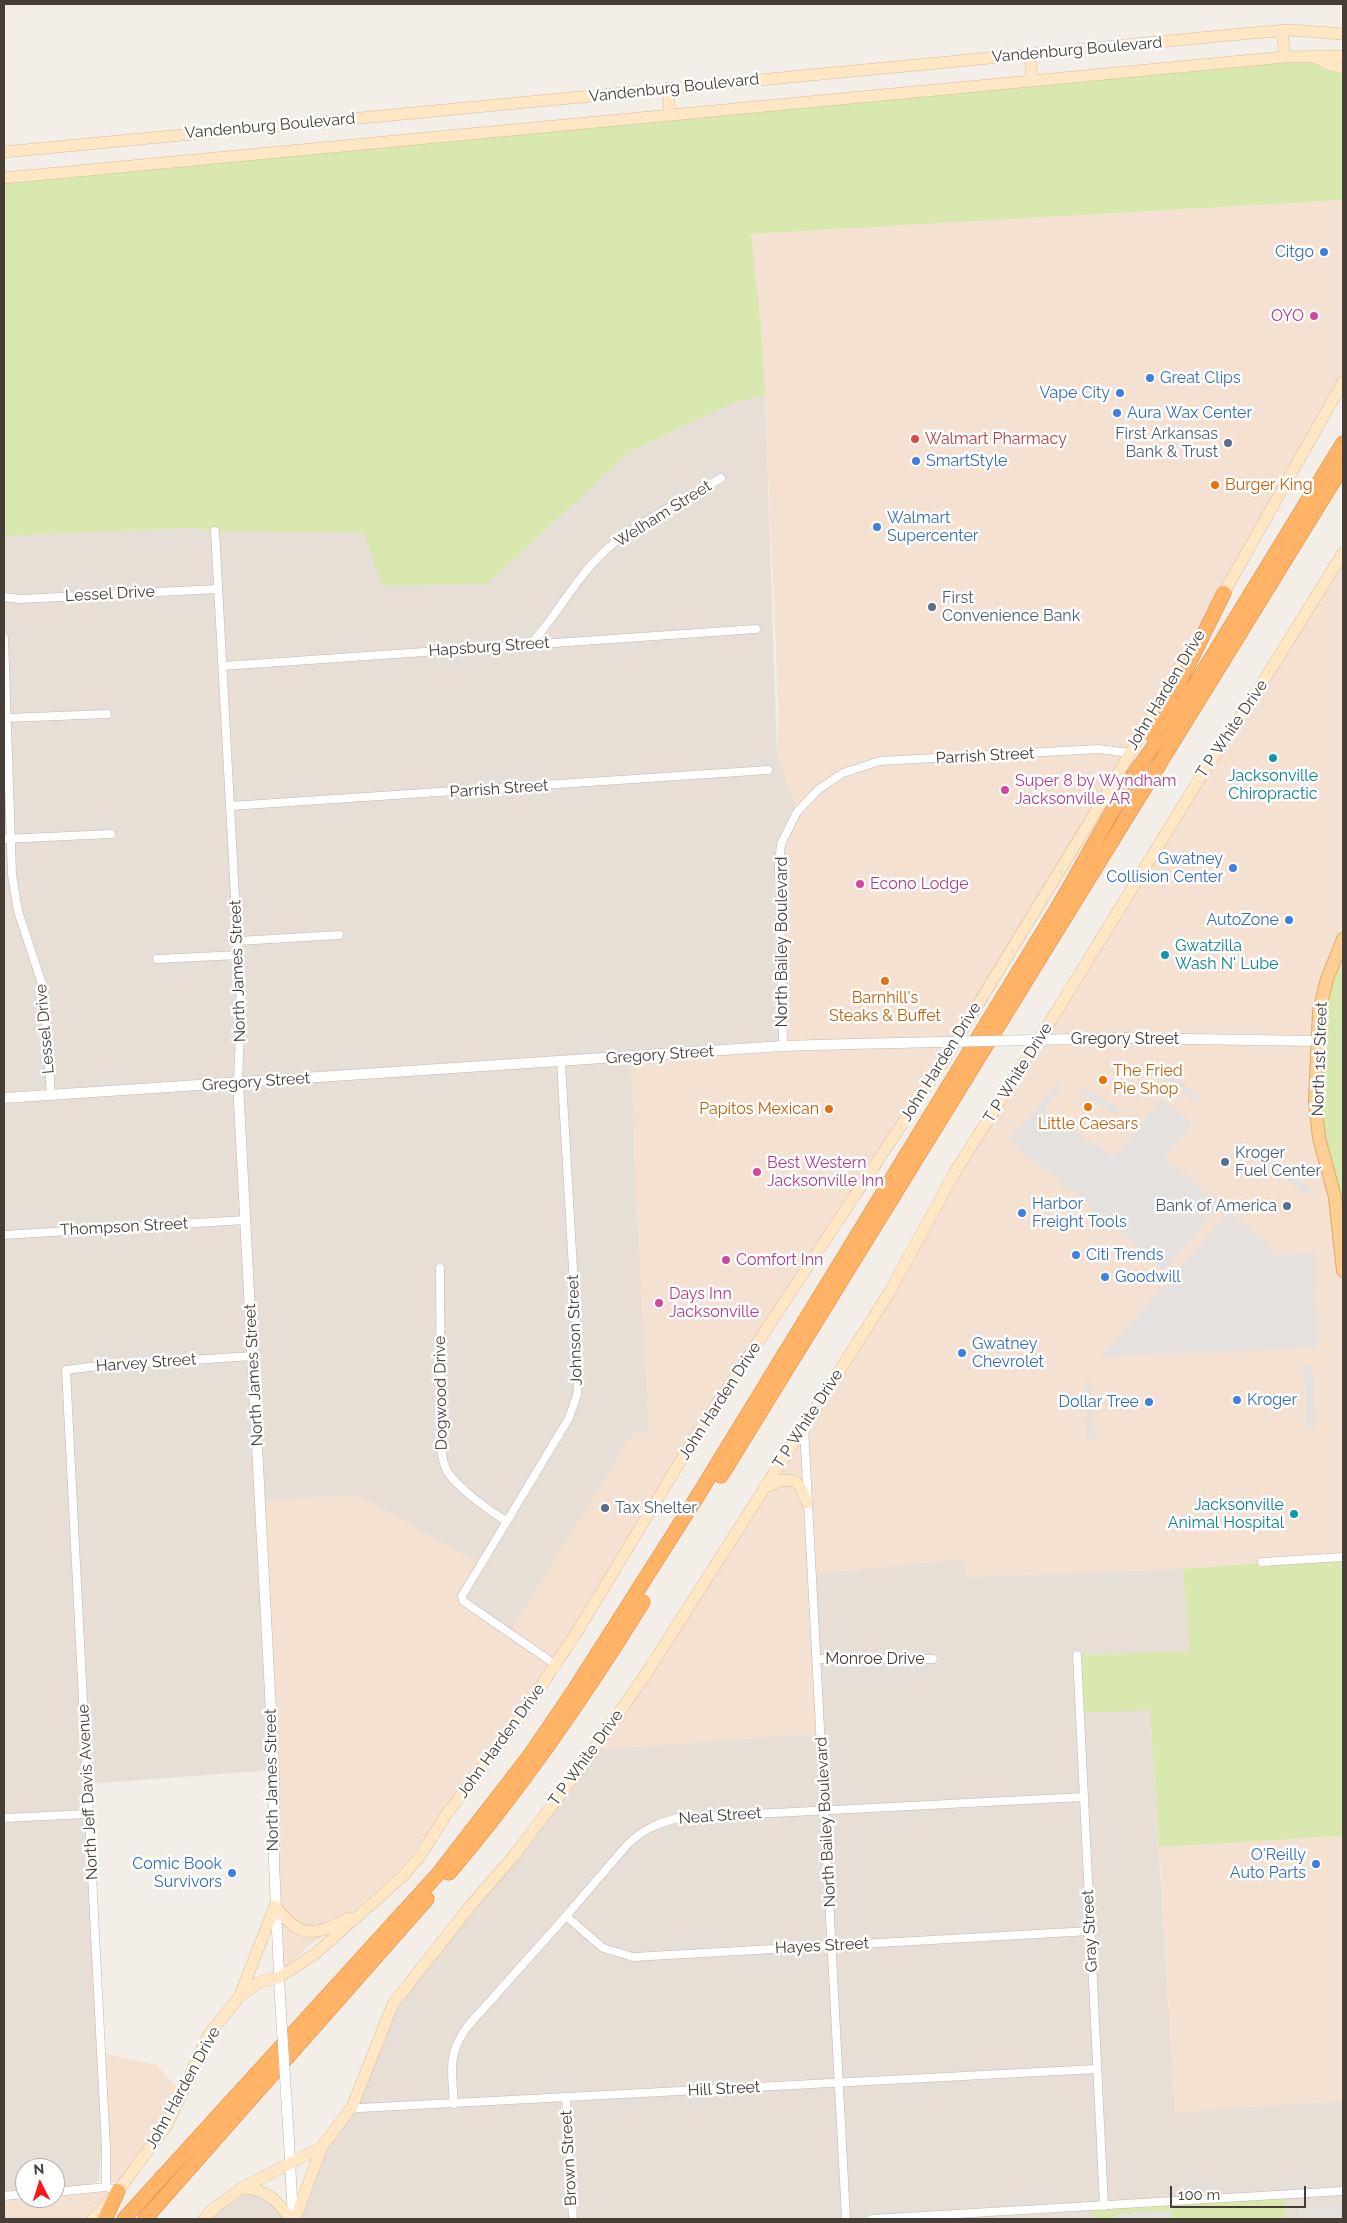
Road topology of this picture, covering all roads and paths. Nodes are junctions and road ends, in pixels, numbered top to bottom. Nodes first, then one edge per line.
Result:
1 (1282, 30) junction
2 (1343, 34) edge
3 (1030, 54) junction
4 (1310, 56) junction
5 (1343, 56) edge
6 (1285, 57) junction
7 (1343, 68) edge
8 (1032, 80) junction
9 (668, 88) junction
10 (670, 115) junction
11 (4, 152) edge
12 (4, 178) edge
13 (1343, 382) edge
14 (1343, 443) edge
15 (1343, 466) edge
16 (722, 478) dead end
17 (215, 531) dead end
18 (1343, 553) edge
19 (217, 589) junction
20 (1224, 593) junction
21 (4, 597) edge
22 (756, 629) dead end
23 (4, 638) edge
24 (530, 644) junction
25 (223, 666) junction
26 (106, 714) dead end
27 (8, 718) junction
28 (1129, 753) junction
29 (768, 770) dead end
30 (843, 773) joint
31 (1133, 775) junction
32 (230, 806) junction
33 (111, 834) dead end
34 (7, 839) edge
35 (339, 935) dead end
36 (1343, 939) edge
37 (238, 941) junction
38 (239, 955) junction
39 (157, 959) dead end
40 (1318, 1041) junction
41 (783, 1046) junction
42 (561, 1062) junction
43 (238, 1084) junction
44 (51, 1095) junction
45 (4, 1098) edge
46 (245, 1220) junction
47 (4, 1235) edge
48 (440, 1268) dead end
49 (1343, 1271) edge
50 (253, 1356) junction
51 (68, 1396) joint
52 (804, 1425) junction
53 (764, 1488) junction
54 (807, 1503) junction
55 (506, 1521) junction
56 (1343, 1558) edge
57 (1262, 1562) dead end
58 (1076, 1656) dead end
59 (817, 1659) junction
60 (933, 1659) dead end
61 (556, 1665) junction
62 (1083, 1796) junction
63 (826, 1809) junction
64 (88, 1814) junction
65 (4, 1818) edge
66 (275, 1906) junction
67 (358, 1914) junction
68 (566, 1916) junction
69 (1090, 1932) junction
70 (832, 1945) junction
71 (278, 1978) junction
72 (239, 1997) junction
73 (1096, 2069) junction
74 (839, 2082) junction
75 (566, 2098) junction
76 (454, 2104) junction
77 (352, 2106) junction
78 (322, 2147) junction
79 (290, 2164) junction
80 (242, 2188) junction
81 (112, 2189) junction
82 (65, 2191) edge
83 (1343, 2191) edge
84 (1104, 2206) junction
85 (94, 2219) edge
86 (105, 2219) edge
87 (124, 2219) edge
88 (145, 2219) edge
89 (204, 2219) edge
90 (293, 2219) edge
91 (573, 2219) edge
92 (846, 2219) edge
93 (872, 2219) edge

1 - 2 main road, Vandenburg Boulevard
1 - 3 main road, Vandenburg Boulevard
1 - 6 main road
3 - 8 main road
3 - 9 main road, Vandenburg Boulevard
4 - 5 main road, Vandenburg Boulevard
4 - 6 main road, Vandenburg Boulevard
4 - 7 main road
6 - 8 main road, Vandenburg Boulevard
8 - 10 main road, Vandenburg Boulevard
9 - 10 main road
9 - 11 main road, Vandenburg Boulevard
10 - 12 main road, Vandenburg Boulevard
13 - 20 main road, John Harden Drive
14 - 31 highway
15 - 88 highway
16 - 24 street, Welham Street
17 - 19 street, North James Street
18 - 52 main road, T P White Drive
19 - 21 street, Lessel Drive
19 - 25 street, North James Street
20 - 28 main road, John Harden Drive
20 - 31 highway
22 - 24 street, Hapsburg Street
23 - 27 street, Lessel Drive
24 - 25 street, Hapsburg Street
25 - 32 street, North James Street
26 - 27 street
27 - 34 street, Lessel Drive
28 - 30 street, Parrish Street
28 - 61 main road, John Harden Drive
29 - 32 street, Parrish Street
30 - 41 street, North Bailey Boulevard
31 - 87 highway
32 - 37 street, North James Street
33 - 34 street
34 - 44 street, Lessel Drive
35 - 37 street
36 - 40 main road, North 1st Street
37 - 38 street, North James Street
38 - 39 street
38 - 43 street, North James Street
40 - 41 street, Gregory Street, bridge
40 - 49 main road, North 1st Street
41 - 42 street, Gregory Street
42 - 43 street, Gregory Street
42 - 55 street, Johnson Street
43 - 44 street, Gregory Street
43 - 46 street, North James Street
44 - 45 street, Gregory Street
46 - 47 street, Thompson Street
46 - 50 street, North James Street
48 - 55 street, Dogwood Drive
50 - 51 street, Harvey Street
50 - 66 street, North James Street
51 - 64 street, North Jeff Davis Avenue
52 - 53 main road, T P White Drive
52 - 54 street, North Bailey Boulevard
53 - 54 main road
53 - 77 main road, T P White Drive
54 - 59 street, North Bailey Boulevard
55 - 61 street, Johnson Street
56 - 57 street
58 - 62 street, Gray Street
59 - 60 street, Monroe Drive
59 - 63 street, North Bailey Boulevard
61 - 67 main road, John Harden Drive
62 - 63 street, Neal Street
62 - 69 street, Gray Street
63 - 68 street, Neal Street
63 - 70 street, North Bailey Boulevard
64 - 65 street
64 - 81 street, North Jeff Davis Avenue
66 - 67 main road
66 - 71 street, North James Street
66 - 72 main road
67 - 71 main road, John Harden Drive
68 - 70 street, Hayes Street
68 - 76 street, Neal Street
69 - 70 street, Hayes Street
69 - 73 street, Gray Street
70 - 74 street, North Bailey Boulevard
71 - 72 main road, John Harden Drive
71 - 79 street, North James Street, bridge
72 - 81 main road, John Harden Drive
73 - 74 street, Hill Street
73 - 84 street, Gray Street
74 - 75 street, Hill Street
74 - 92 street, North Bailey Boulevard
75 - 76 street, Hill Street
75 - 91 street, Brown Street
76 - 77 street, Hill Street
77 - 78 main road, T P White Drive
78 - 79 main road, T P White Drive
78 - 90 main road
79 - 80 main road, T P White Drive
79 - 90 street, North James Street
80 - 89 main road, T P White Drive
80 - 90 main road
81 - 82 street
81 - 85 main road, John Harden Drive
81 - 86 highway
83 - 84 street
84 - 93 street

